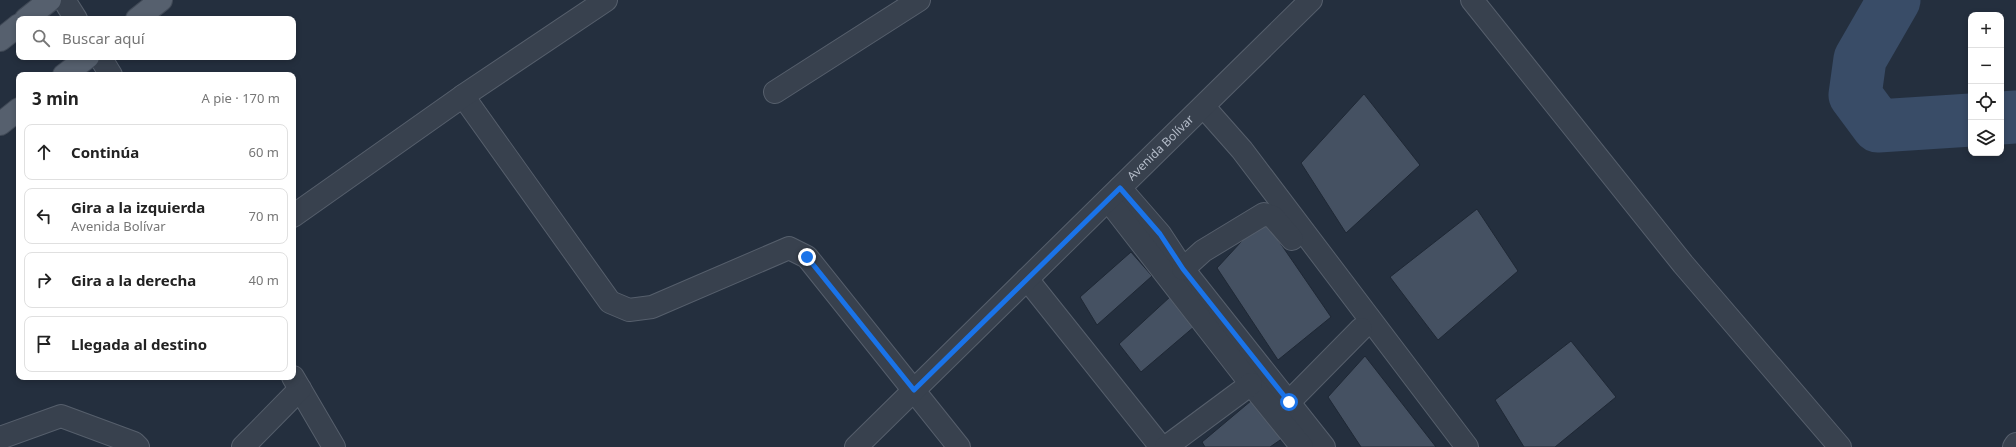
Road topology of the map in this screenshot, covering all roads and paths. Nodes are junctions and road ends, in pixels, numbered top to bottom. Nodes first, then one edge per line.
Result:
1 (50, 0) edge
2 (64, 0) edge
3 (161, 0) edge
4 (606, 0) edge
5 (919, 0) edge
6 (1311, 0) edge
7 (1472, 0) edge
8 (30, 16) edge
9 (74, 16) edge
10 (141, 16) edge
11 (16, 27) edge
12 (0, 40) edge
13 (84, 60) edge
14 (102, 60) edge
15 (68, 72) edge
16 (109, 72) edge
17 (775, 92) dead end
18 (463, 96) junction
19 (1204, 107) junction
20 (16, 111) edge
21 (0, 124) edge
22 (1114, 194) junction
23 (296, 214) edge
24 (1183, 269) junction
25 (1027, 279) junction
26 (1361, 329) junction
27 (297, 383) edge
28 (1251, 384) junction
29 (914, 390) junction
30 (1289, 402) junction
31 (0, 438) edge
32 (2016, 444) edge
33 (138, 447) edge
34 (243, 447) edge
35 (334, 447) edge
36 (856, 447) edge
37 (959, 447) edge
38 (1161, 447) edge
39 (1166, 447) edge
40 (1302, 447) edge
41 (1324, 447) edge
42 (1453, 447) edge
43 (1468, 447) edge
44 (1840, 447) edge
45 (2014, 447) edge

1 - 8 main road
2 - 9 street
3 - 10 main road
4 - 18 street
5 - 17 street
6 - 19 street, Avenida Bolívar
7 - 44 street
11 - 12 main road
13 - 15 main road
14 - 16 street
18 - 23 street
18 - 29 street
19 - 22 street, Avenida Bolívar
19 - 43 street
20 - 21 main road
22 - 24 street
22 - 25 street, Avenida Bolívar
22 - 28 street
24 - 26 street
24 - 30 street
25 - 29 street, Avenida Bolívar
25 - 38 street
26 - 30 street
26 - 42 street
27 - 34 street
27 - 35 street
28 - 39 street
28 - 40 street
29 - 36 street, Avenida Bolívar
29 - 37 street
30 - 41 street
31 - 33 street
32 - 45 street

